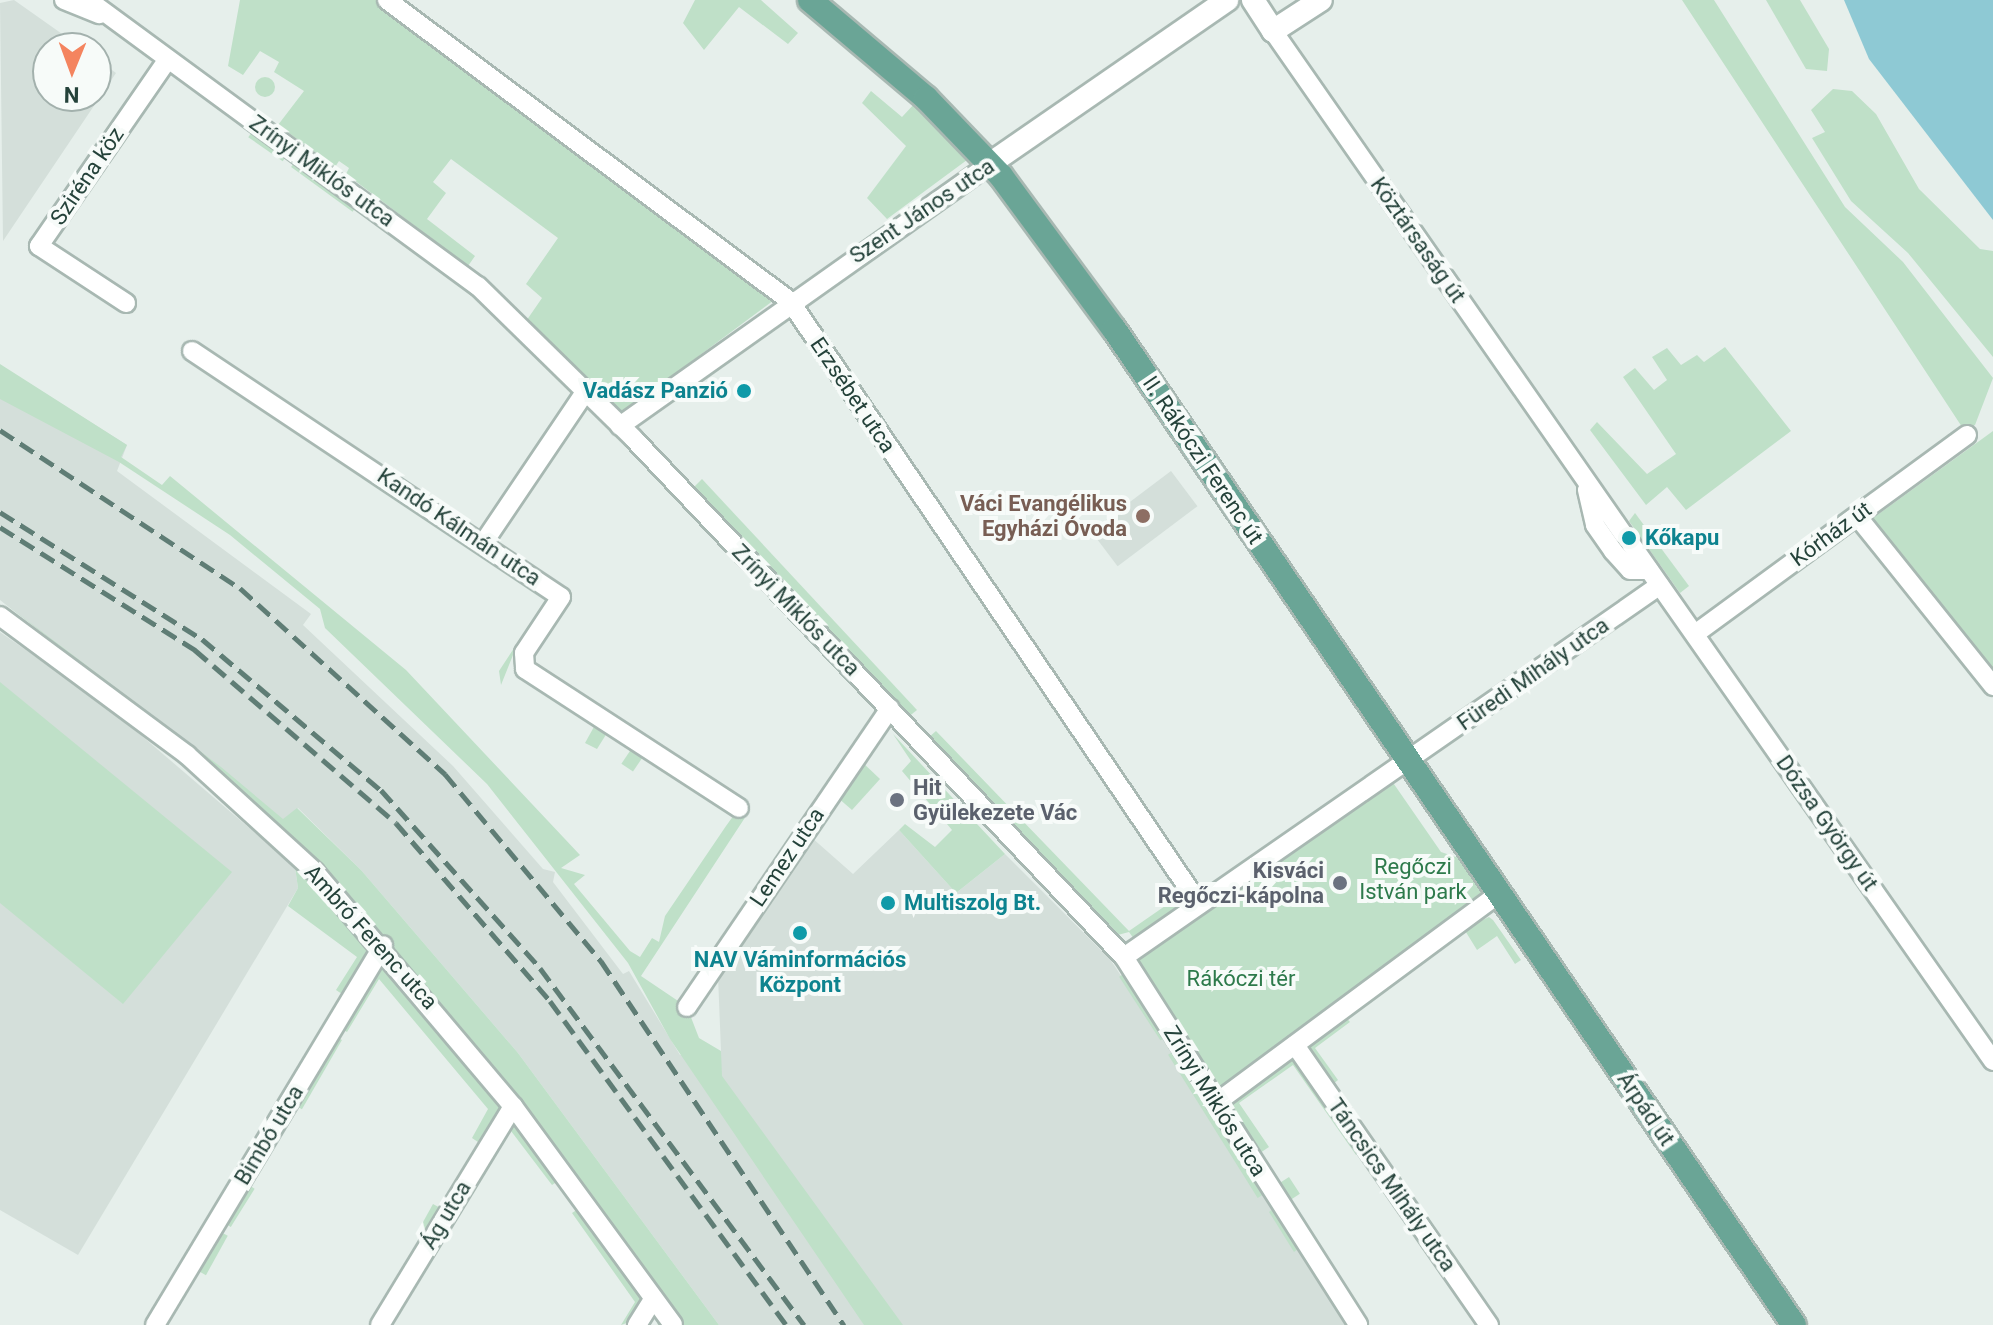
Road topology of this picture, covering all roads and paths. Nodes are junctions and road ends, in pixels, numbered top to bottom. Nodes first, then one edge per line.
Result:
1 (64, 0) edge
2 (88, 0) edge
3 (387, 0) edge
4 (810, 0) edge
5 (1227, 0) edge
6 (1253, 0) edge
7 (1321, 0) edge
8 (106, 16) junction
9 (1273, 31) junction
10 (168, 59) junction
11 (991, 163) junction
12 (790, 301) junction
13 (126, 303) dead end
14 (192, 351) dead end
15 (586, 391) junction
16 (620, 426) junction
17 (1967, 435) dead end
18 (1585, 480) junction
19 (1857, 516) junction
20 (484, 542) junction
21 (1654, 578) junction
22 (0, 616) edge
23 (1695, 634) junction
24 (1993, 686) edge
25 (890, 708) junction
26 (1406, 762) junction
27 (739, 808) dead end
28 (1498, 894) junction
29 (1199, 904) junction
30 (383, 945) junction
31 (1124, 957) junction
32 (687, 1007) dead end
33 (1295, 1045) junction
34 (1993, 1061) edge
35 (1216, 1103) junction
36 (513, 1106) junction
37 (653, 1299) junction
38 (155, 1325) edge
39 (380, 1325) edge
40 (637, 1325) edge
41 (673, 1325) edge
42 (1358, 1325) edge
43 (1489, 1325) edge
44 (1794, 1325) edge

1 - 8 street, Zrínyi Miklós utca
2 - 8 street, Zrínyi Miklós utca
3 - 12 street, Erzsébet utca
4 - 11 main road, II. Rákóczi Ferenc út
5 - 11 street, Szent János utca
6 - 9 street, Köztársaság út
7 - 9 street
8 - 10 street, Zrínyi Miklós utca
9 - 18 street, Köztársaság út
10 - 13 street, Sziréna köz
10 - 15 street, Zrínyi Miklós utca
11 - 12 street, Szent János utca
11 - 26 main road, II. Rákóczi Ferenc út
12 - 16 street, Szent János utca
12 - 29 street, Erzsébet utca
14 - 20 street, Kandó Kálmán utca
15 - 16 street, Zrínyi Miklós utca
15 - 20 street
16 - 25 street, Zrínyi Miklós utca
17 - 19 street, Kórház út
18 - 21 street, Köztársaság út
18 - 21 street, Köztársaság út
19 - 23 street, Kórház út
19 - 24 street
20 - 27 street, Kandó Kálmán utca
21 - 23 street, Dózsa György út
21 - 26 street, Füredi Mihály utca
22 - 30 street, Ambró Ferenc utca
23 - 34 street, Dózsa György út
25 - 31 street, Zrínyi Miklós utca
25 - 32 street, Lemez utca
26 - 28 main road
26 - 29 street
28 - 33 street
28 - 44 main road, Árpád út
29 - 31 street
30 - 36 street, Ambró Ferenc utca
30 - 38 street, Bimbó utca
31 - 35 street, Zrínyi Miklós utca
33 - 35 street
33 - 43 street, Táncsics Mihály utca
35 - 42 street, Zrínyi Miklós utca
36 - 37 street, Ambró Ferenc utca
36 - 39 street, Ág utca
37 - 40 street
37 - 41 street, Ambró Ferenc utca

